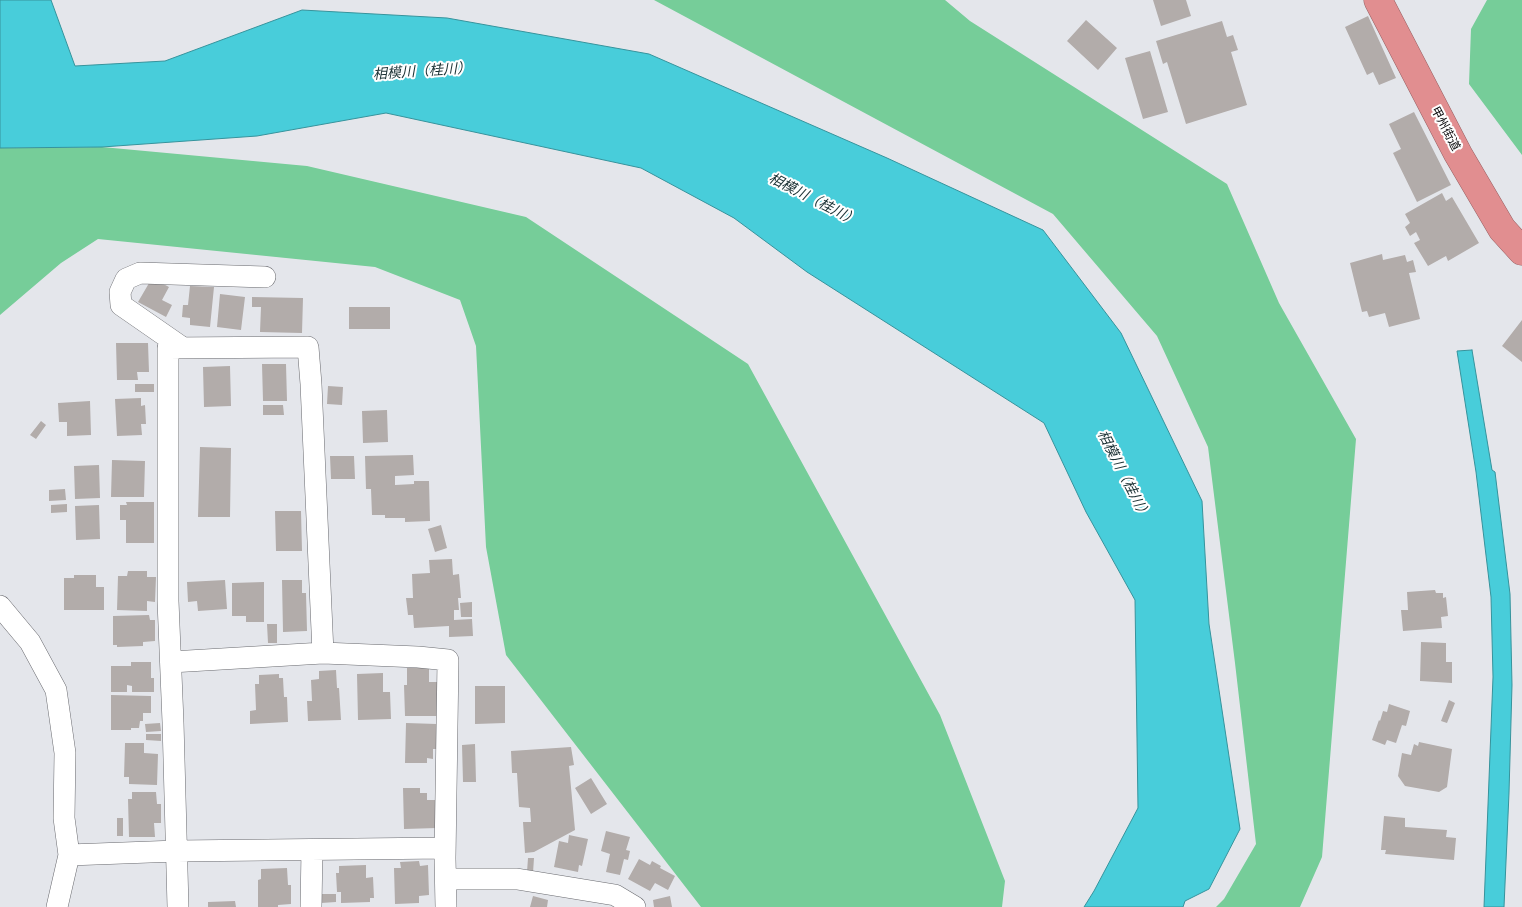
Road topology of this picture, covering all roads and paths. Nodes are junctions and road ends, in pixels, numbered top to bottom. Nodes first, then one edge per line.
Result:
1 (1378, 0) edge
2 (1522, 251) edge
3 (265, 277) dead end
4 (183, 348) junction
5 (0, 606) edge
6 (323, 653) junction
7 (170, 662) junction
8 (445, 848) junction
9 (312, 850) junction
10 (177, 851) junction
11 (69, 855) junction
12 (446, 879) junction
13 (57, 907) edge
14 (178, 907) edge
15 (311, 907) edge
16 (446, 907) edge
17 (635, 907) edge

1 - 2 highway, 甲州街道
3 - 4 street
4 - 6 street
4 - 7 street
5 - 11 street
6 - 7 street
6 - 8 street
7 - 10 street
8 - 9 street
8 - 12 street
9 - 10 street
9 - 15 street
10 - 11 street
10 - 14 street
11 - 13 street
12 - 16 street
12 - 17 street

